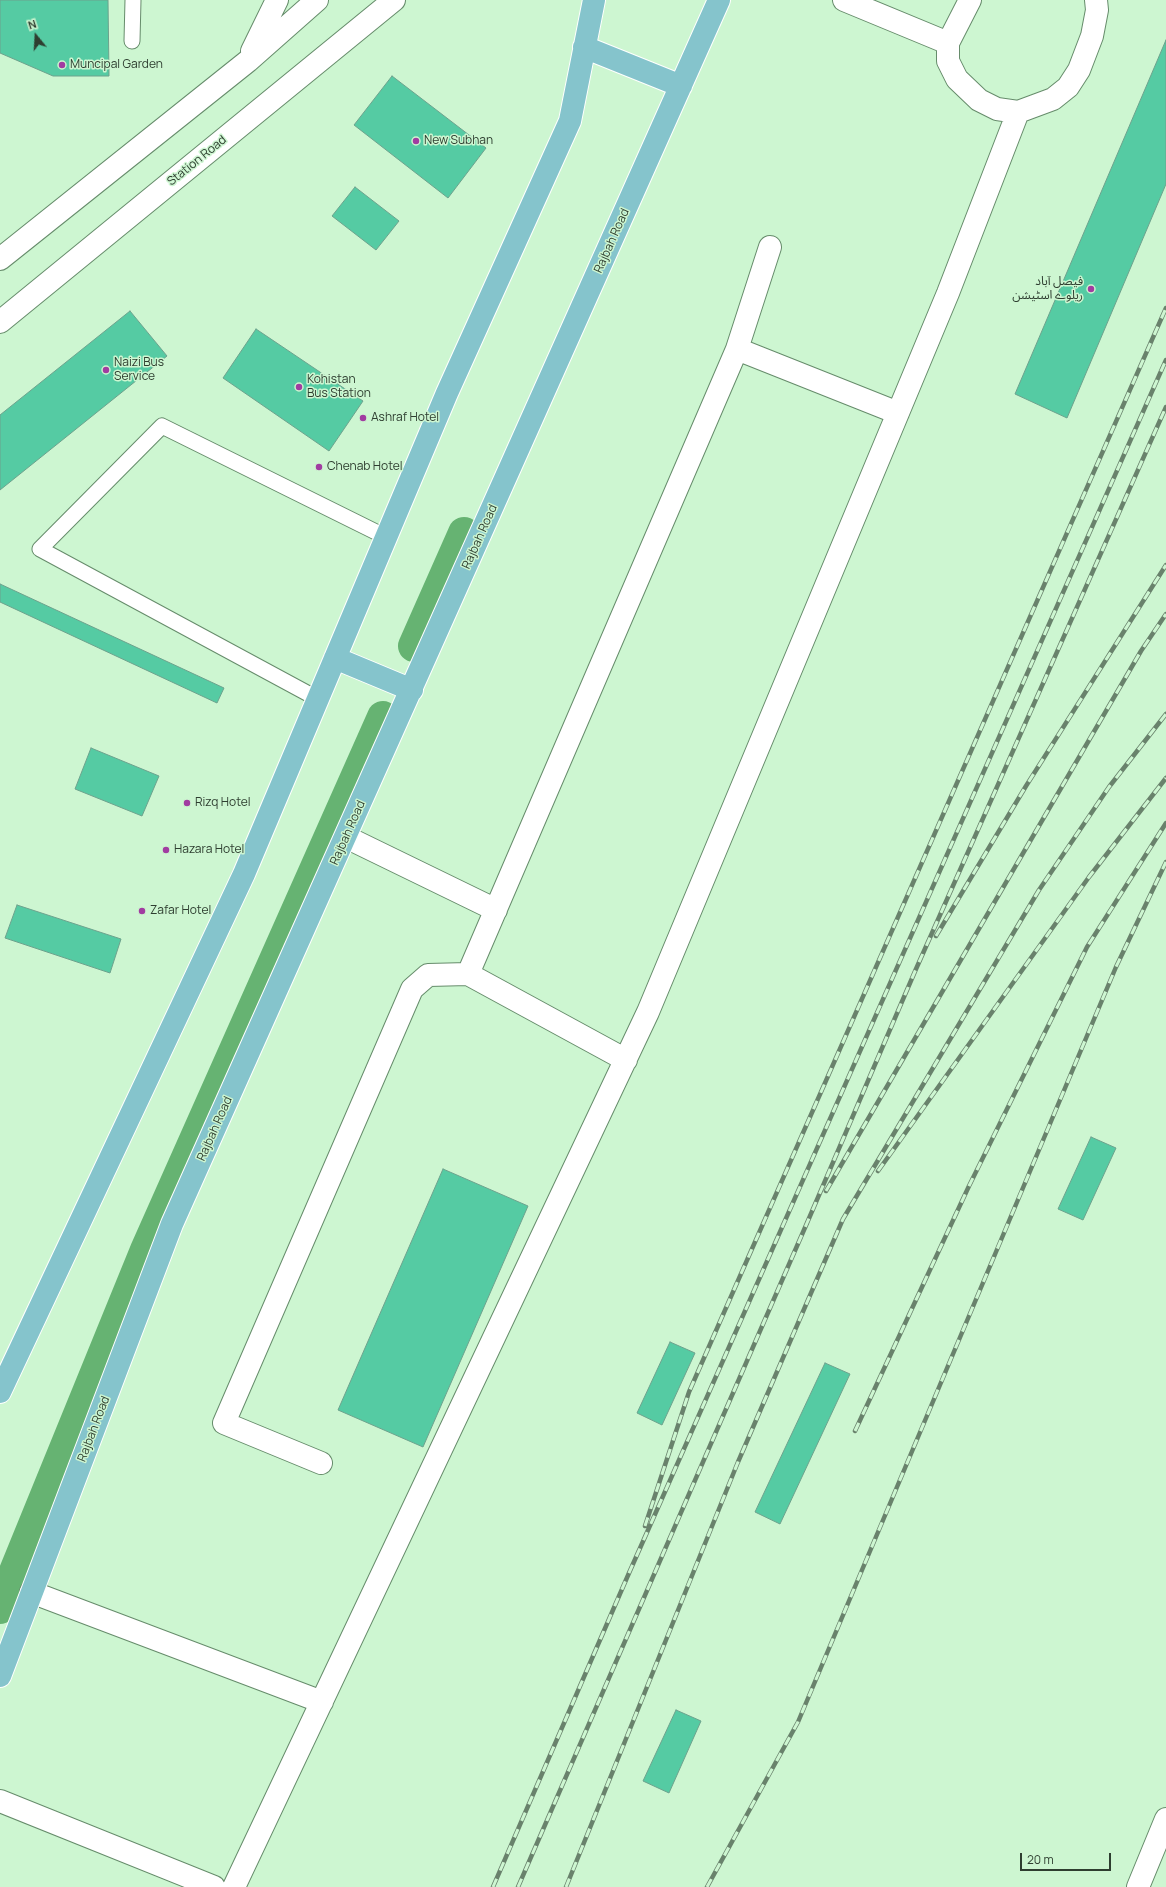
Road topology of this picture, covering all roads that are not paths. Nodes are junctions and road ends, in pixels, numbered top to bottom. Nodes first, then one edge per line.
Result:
1 (132, 0) edge
2 (277, 0) edge
3 (317, 0) edge
4 (394, 0) edge
5 (594, 0) edge
6 (719, 0) edge
7 (844, 0) edge
8 (970, 0) edge
9 (1096, 0) edge
10 (132, 40) dead end
11 (948, 43) junction
12 (584, 47) junction
13 (248, 61) junction
14 (681, 86) junction
15 (1018, 112) junction
16 (770, 247) dead end
17 (0, 259) edge
18 (0, 322) edge
19 (737, 349) junction
20 (898, 413) junction
21 (386, 537) junction
22 (335, 658) junction
23 (412, 690) junction
24 (318, 699) junction
25 (346, 837) junction
26 (496, 910) junction
27 (468, 974) junction
28 (626, 1060) junction
29 (0, 1392) edge
30 (321, 1463) dead end
31 (31, 1592) junction
32 (0, 1676) edge
33 (322, 1702) junction
34 (0, 1801) edge
35 (1166, 1819) edge
36 (214, 1887) edge
37 (234, 1887) edge
38 (1138, 1887) edge

1 - 10 lane
2 - 13 street
3 - 13 street
4 - 18 street, Station Road
5 - 12 main road
6 - 14 main road, Rajbah Road
7 - 11 street
8 - 11 street
9 - 15 street
11 - 15 street
12 - 14 main road
12 - 21 main road
13 - 17 street
14 - 23 main road, Rajbah Road
15 - 20 street
16 - 19 street
19 - 20 street
19 - 26 street
20 - 28 street
21 - 22 main road
21 - 24 lane
22 - 23 main road
22 - 24 main road
23 - 25 main road, Rajbah Road
24 - 29 main road
25 - 26 street
25 - 31 main road, Rajbah Road
26 - 27 street
27 - 28 street
27 - 30 street
28 - 33 street
31 - 32 main road, Rajbah Road
31 - 33 street
33 - 37 street
34 - 36 street
35 - 38 street

